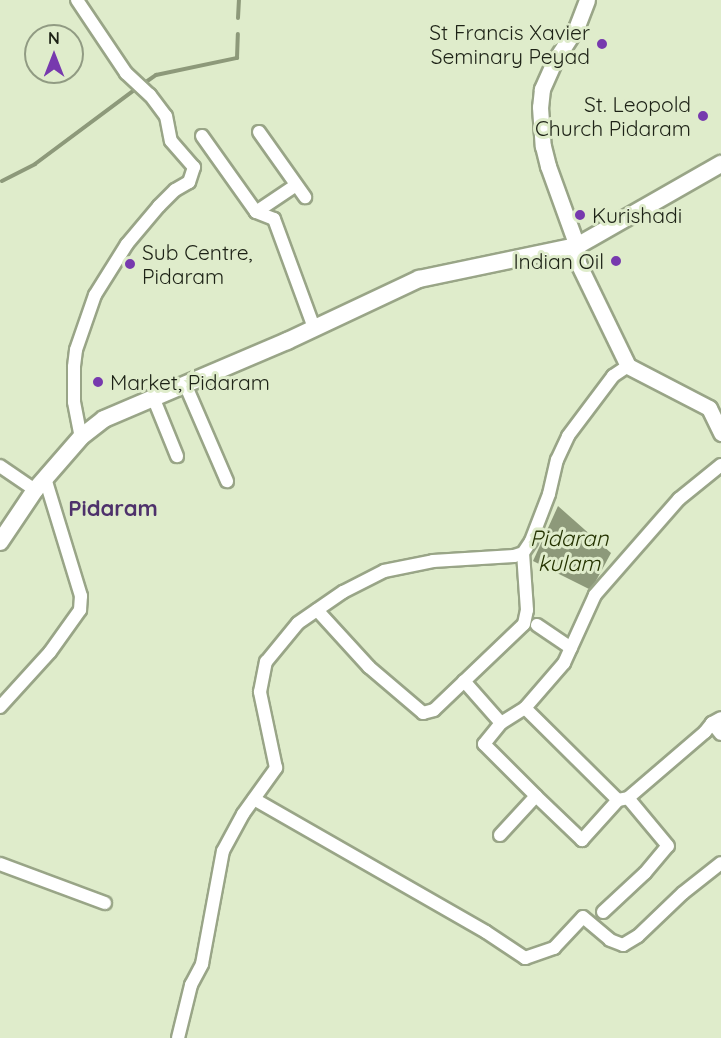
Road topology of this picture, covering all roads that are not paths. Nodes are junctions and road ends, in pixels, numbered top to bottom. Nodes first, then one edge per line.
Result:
1 (77, 0) edge
2 (587, 0) edge
3 (259, 132) dead end
4 (202, 136) dead end
5 (721, 164) edge
6 (296, 185) junction
7 (305, 197) dead end
8 (256, 212) junction
9 (577, 246) junction
10 (314, 328) junction
11 (628, 366) junction
12 (185, 384) junction
13 (153, 398) junction
14 (721, 433) edge
15 (81, 437) junction
16 (177, 456) dead end
17 (721, 465) edge
18 (0, 466) edge
19 (227, 481) dead end
20 (40, 484) junction
21 (0, 542) edge
22 (523, 553) junction
23 (317, 610) junction
24 (537, 625) dead end
25 (571, 648) junction
26 (464, 681) junction
27 (0, 708) edge
28 (525, 708) junction
29 (716, 720) edge
30 (501, 723) junction
31 (721, 734) edge
32 (536, 796) junction
33 (254, 799) junction
34 (623, 799) junction
35 (500, 835) dead end
36 (721, 863) edge
37 (0, 864) edge
38 (105, 903) dead end
39 (603, 912) dead end
40 (178, 1038) edge

1 - 15 street
2 - 9 street
3 - 6 street
4 - 8 street
5 - 9 main road
6 - 7 street
6 - 8 street
8 - 10 street
9 - 10 main road
9 - 11 street
10 - 12 main road
11 - 14 street
11 - 22 street
12 - 13 main road
12 - 19 street
13 - 15 main road
13 - 16 street
15 - 20 main road
17 - 25 street
18 - 20 street
20 - 21 main road
20 - 27 street
22 - 23 street
22 - 26 street
23 - 26 street
23 - 33 street
24 - 25 street
25 - 28 street
26 - 30 street
28 - 30 street
28 - 34 street
29 - 31 street
29 - 34 street
30 - 32 street
32 - 34 street
32 - 35 street
33 - 36 street
33 - 40 street
34 - 39 street
37 - 38 street

